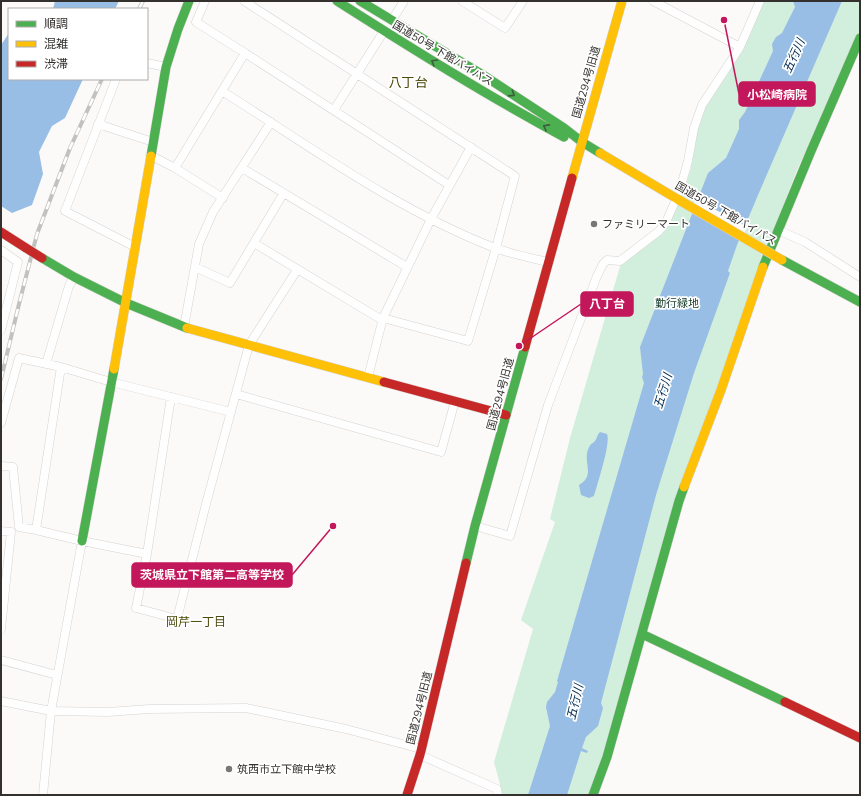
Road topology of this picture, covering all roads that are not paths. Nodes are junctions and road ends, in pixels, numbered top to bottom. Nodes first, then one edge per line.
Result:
1 (189, 1) edge
2 (205, 1) edge
3 (244, 1) edge
4 (337, 1) edge
5 (360, 1) edge
6 (404, 1) edge
7 (462, 1) edge
8 (523, 1) edge
9 (622, 1) edge
10 (653, 1) edge
11 (760, 1) edge
12 (392, 20) junction
13 (384, 32) junction
14 (860, 38) edge
15 (740, 47) junction
16 (245, 53) junction
17 (148, 63) edge
18 (166, 67) junction
19 (357, 74) junction
20 (116, 80) edge
21 (222, 91) junction
22 (334, 110) junction
23 (271, 122) junction
24 (98, 124) junction
25 (153, 142) junction
26 (582, 142) junction
27 (471, 147) junction
28 (150, 155) junction
29 (175, 168) junction
30 (242, 168) junction
31 (449, 185) junction
32 (681, 186) dead end
33 (283, 194) junction
34 (223, 198) junction
35 (676, 202) junction
36 (430, 219) junction
37 (778, 230) junction
38 (1, 232) edge
39 (254, 243) junction
40 (135, 247) junction
41 (496, 248) junction
42 (1, 250) edge
43 (548, 262) junction
44 (195, 267) junction
45 (407, 267) junction
46 (297, 270) junction
47 (860, 277) edge
48 (74, 278) junction
49 (860, 302) edge
50 (126, 303) junction
51 (383, 319) junction
52 (184, 327) junction
53 (1, 330) edge
54 (249, 345) junction
55 (46, 364) junction
56 (61, 367) junction
57 (368, 377) junction
58 (111, 382) junction
59 (236, 394) junction
60 (171, 397) junction
61 (455, 401) junction
62 (231, 412) junction
63 (506, 415) junction
64 (1, 423) edge
65 (1, 466) edge
66 (475, 526) junction
67 (19, 527) junction
68 (1, 530) edge
69 (36, 530) junction
70 (11, 532) junction
71 (82, 541) junction
72 (147, 554) junction
73 (1, 629) edge
74 (642, 634) junction
75 (1, 660) edge
76 (57, 675) junction
77 (1, 701) edge
78 (51, 711) junction
79 (860, 738) edge
80 (421, 752) junction
81 (43, 795) edge
82 (407, 795) edge
83 (498, 795) edge
84 (593, 795) edge

1 - 18 main road
2 - 16 street
3 - 19 street
4 - 13 main road, 国道50号 下館バイパス
5 - 12 main road, 国道50号 下館バイパス
6 - 12 street
7 - 8 street
9 - 26 main road, 国道294号旧道
10 - 15 street
11 - 15 street
12 -> 26 main road, 国道50号 下館バイパス
13 - 19 street
26 -> 13 main road, 国道50号 下館バイパス
14 - 37 main road
15 - 32 street
16 - 21 street
16 - 22 street
17 - 18 street
18 - 25 main road
19 - 22 street
19 - 27 street
20 - 24 street
21 - 23 street
21 - 29 street
22 - 31 street
23 - 30 street
23 - 36 street
24 - 25 street
24 - 40 street
25 - 28 main road
26 - 35 main road, 国道50号 下館バイパス
26 - 43 main road, 国道294号旧道
27 - 31 street
27 - 41 street
28 - 29 street
28 - 40 main road
29 - 34 street
30 - 33 street
30 - 34 street
31 - 36 street
33 - 39 street
33 - 45 street
34 - 44 street
35 - 49 main road, 国道50号 下館バイパス, bridge
35 - 66 street
36 - 41 street
36 - 45 street
37 - 47 street
37 - 74 main road
38 - 48 main road, bridge
39 - 44 street
39 - 46 street
40 - 50 main road
41 - 43 street
41 - 51 street
42 - 53 street
43 - 63 main road, 国道294号旧道
44 - 52 street
45 - 51 street
46 - 51 street
46 - 54 street
48 - 50 main road
48 - 55 street
50 - 52 main road
50 - 58 main road
51 - 57 street
52 - 54 main road
54 - 57 main road
54 - 59 street
55 - 56 street
55 - 64 street
56 - 58 street
56 - 69 street
57 - 61 main road
58 - 60 street
58 - 71 main road
59 - 61 street
59 - 62 street
60 - 62 street
60 - 72 street
61 - 63 main road
62 - 72 street
63 - 66 main road, 国道294号旧道
65 - 67 street
66 - 80 main road, 国道294号旧道
67 - 69 street
67 - 70 street
68 - 70 street
69 - 71 street
70 - 73 street
71 - 72 street
71 - 76 street
74 - 79 main road
74 - 84 main road
75 - 76 street
76 - 78 street
77 - 78 street
78 - 80 street
78 - 81 street
80 - 82 main road, 国道294号旧道
80 - 83 street

